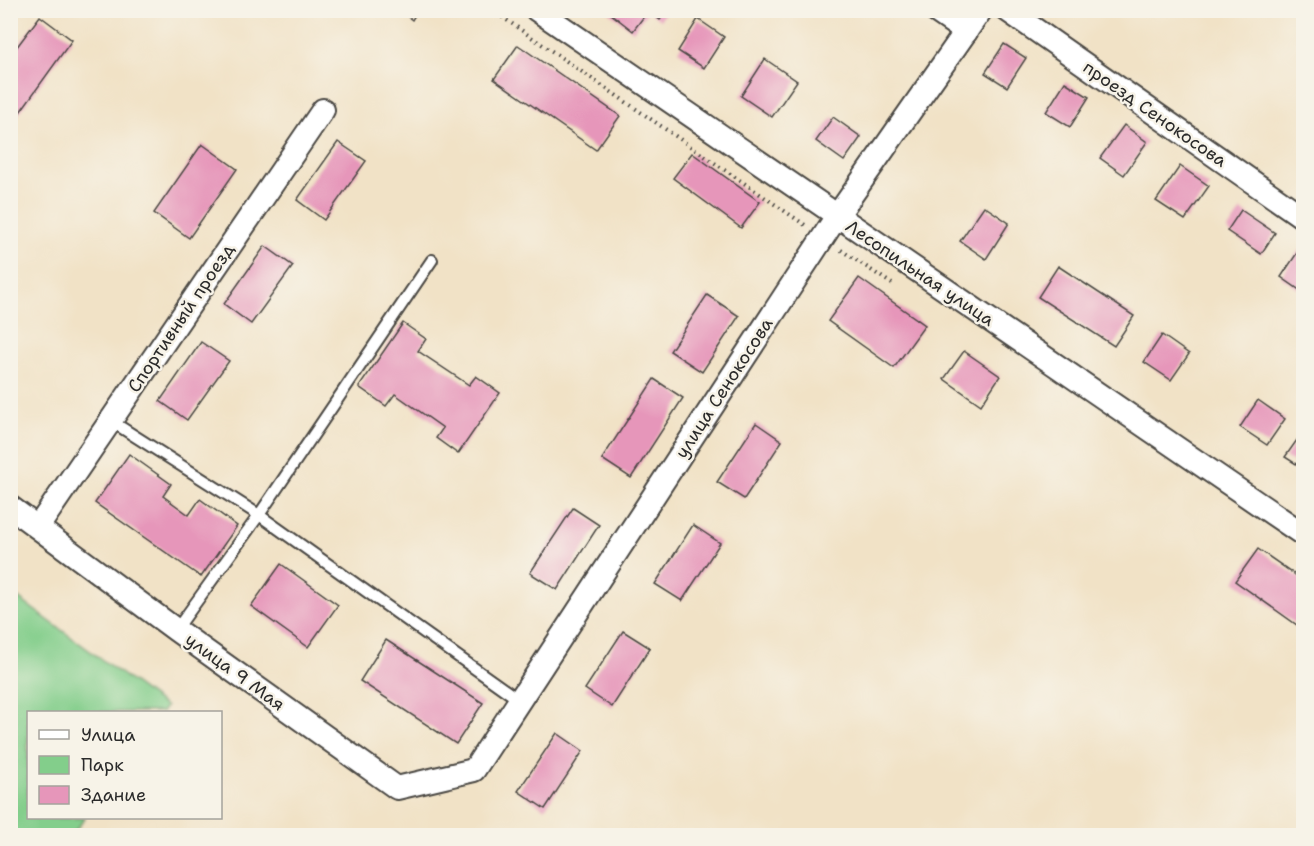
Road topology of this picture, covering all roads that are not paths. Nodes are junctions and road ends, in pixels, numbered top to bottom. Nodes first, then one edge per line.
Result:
1 (537, 10) edge
2 (934, 10) edge
3 (981, 10) edge
4 (1007, 10) edge
5 (966, 32) junction
6 (323, 110) dead end
7 (837, 216) junction
8 (1304, 218) edge
9 (432, 260) dead end
10 (111, 421) junction
11 (10, 507) edge
12 (259, 515) junction
13 (39, 527) junction
14 (1304, 535) edge
15 (176, 630) junction
16 (519, 700) junction
17 (474, 770) joint

1 - 7 street, Лесопильная улица
2 - 5 street
3 - 5 street, улица Сенокосова
4 - 8 street, проезд Сенокосова
5 - 7 street, улица Сенокосова
6 - 10 street, Спортивный проезд
7 - 14 street, Лесопильная улица
7 - 16 street, улица Сенокосова
9 - 12 lane
10 - 12 lane
10 - 13 street, Спортивный проезд
11 - 13 street, улица 9 Мая
12 - 15 lane
12 - 16 lane
13 - 15 street, улица 9 Мая
15 - 17 street, улица 9 Мая
16 - 17 street, улица Сенокосова

